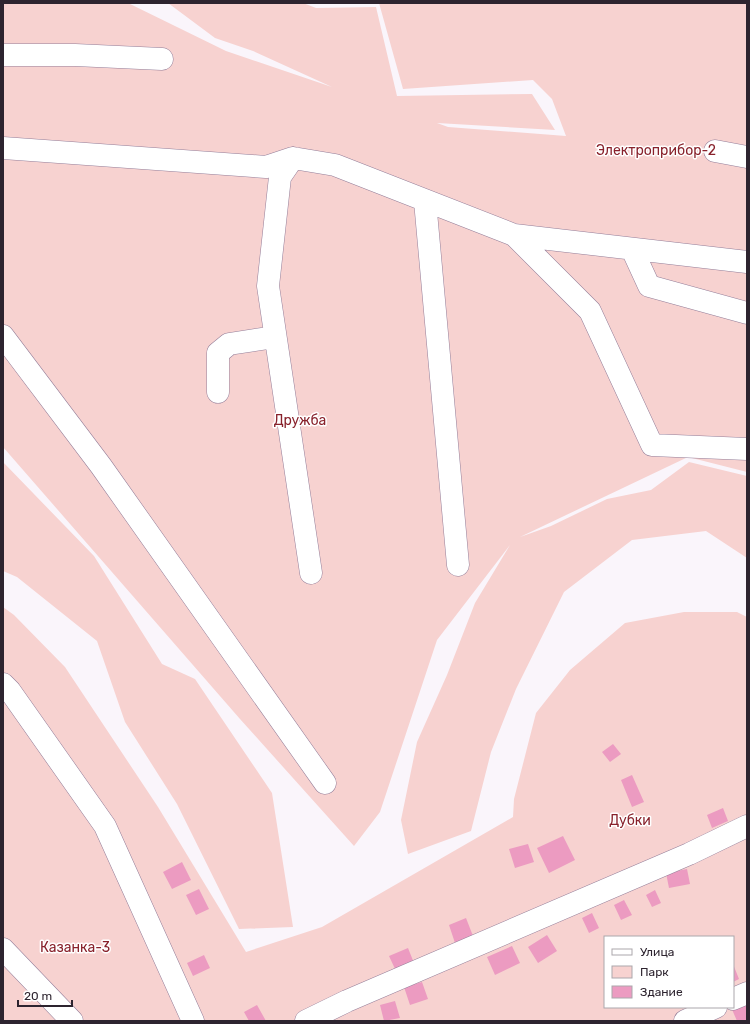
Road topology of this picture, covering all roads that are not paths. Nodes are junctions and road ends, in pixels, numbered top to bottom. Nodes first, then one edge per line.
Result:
1 (3, 55) edge
2 (162, 59) dead end
3 (3, 148) edge
4 (715, 151) dead end
5 (747, 157) edge
6 (293, 158) junction
7 (425, 201) junction
8 (514, 235) junction
9 (632, 249) junction
10 (747, 262) edge
11 (747, 313) edge
12 (3, 336) edge
13 (275, 337) junction
14 (218, 392) dead end
15 (747, 449) edge
16 (458, 565) dead end
17 (311, 573) dead end
18 (3, 684) edge
19 (325, 783) dead end
20 (747, 826) edge
21 (3, 949) edge
22 (747, 993) edge
23 (734, 999) edge
24 (714, 1008) edge
25 (72, 1021) edge
26 (193, 1021) edge
27 (306, 1021) edge
28 (685, 1021) edge

1 - 2 lane
3 - 6 lane
4 - 5 lane
6 - 7 lane
6 - 13 lane
7 - 8 lane
7 - 16 lane
8 - 9 lane
8 - 15 lane
9 - 10 lane
9 - 11 lane
12 - 19 lane
13 - 14 lane
13 - 17 lane
18 - 26 lane
20 - 27 lane
21 - 25 lane
22 - 23 lane
24 - 28 lane

